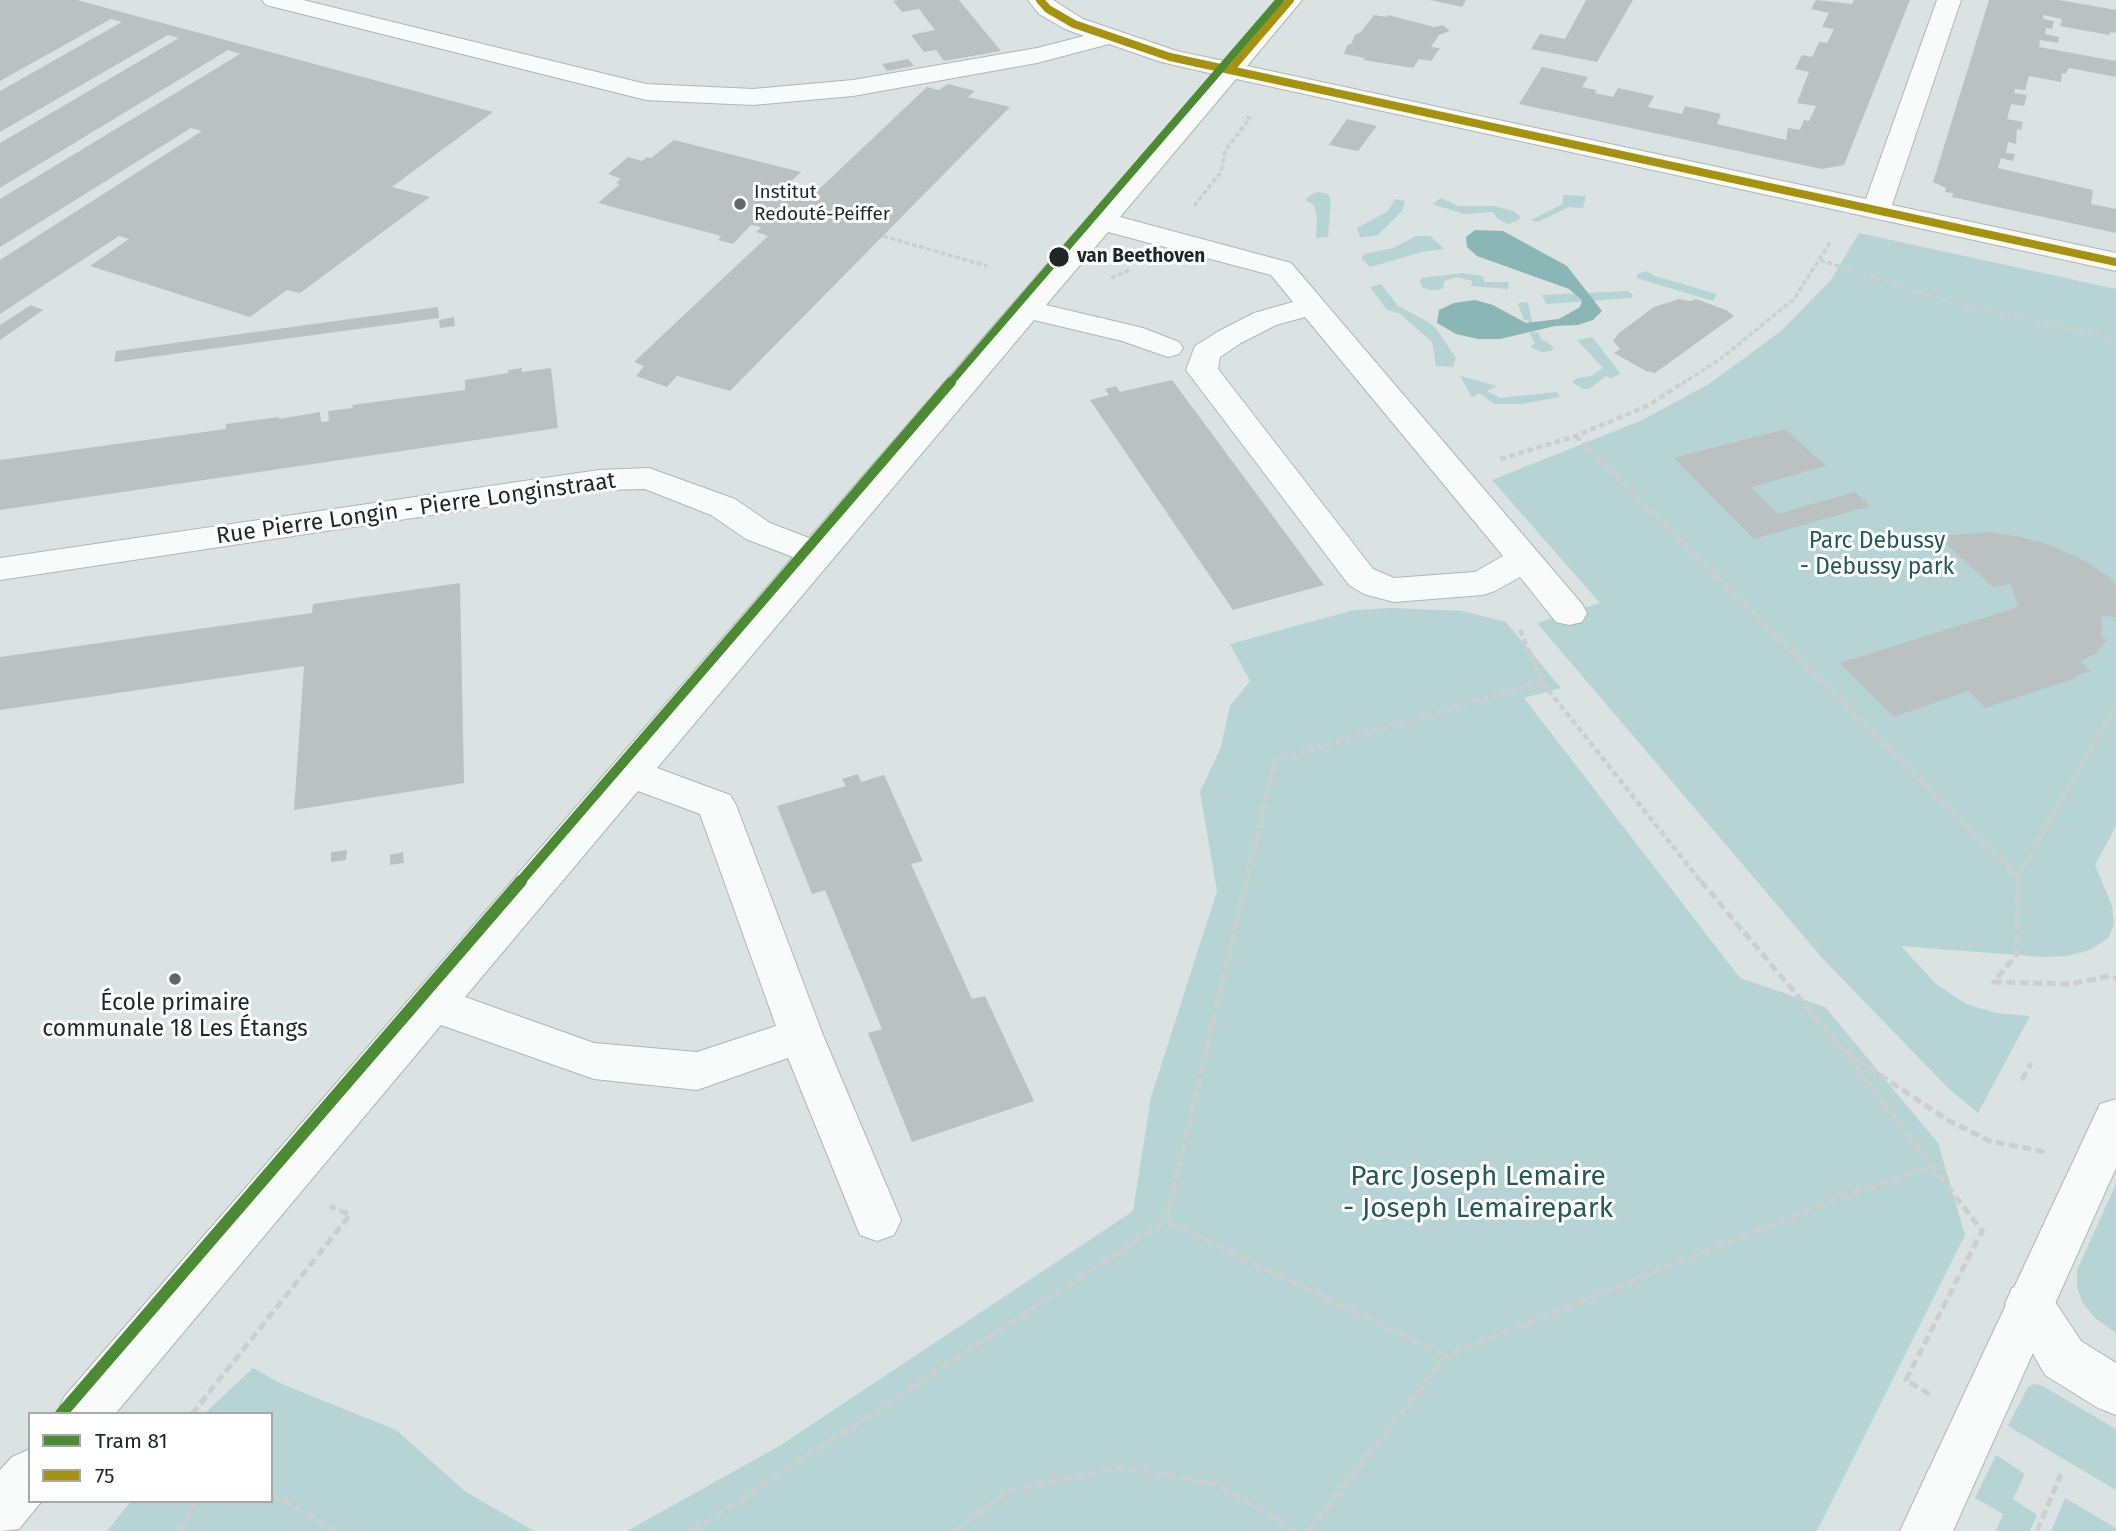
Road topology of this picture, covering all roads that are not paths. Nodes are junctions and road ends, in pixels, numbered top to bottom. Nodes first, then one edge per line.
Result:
1 (274, 0) edge
2 (1040, 0) edge
3 (1290, 0) edge
4 (1949, 0) edge
5 (1108, 37) junction
6 (1230, 70) junction
7 (1876, 210) junction
8 (1101, 221) junction
9 (2116, 262) edge
10 (1312, 306) junction
11 (1025, 309) junction
12 (1168, 348) dead end
13 (817, 554) junction
14 (1522, 560) junction
15 (0, 569) edge
16 (1569, 613) dead end
17 (630, 773) junction
18 (433, 1004) junction
19 (801, 1035) junction
20 (2116, 1118) edge
21 (877, 1220) dead end
22 (2029, 1304) junction
23 (2116, 1391) edge
24 (84, 1412) edge
25 (28, 1477) edge
26 (0, 1510) edge
27 (1926, 1531) edge

1 - 5 street
2 - 5 street
3 - 6 street
4 - 7 street
5 - 6 street
6 - 7 street
6 - 8 street
7 - 9 street
8 - 10 street
8 - 11 street
10 - 14 street
10 - 14 street
11 - 12 street
11 - 13 street
13 - 15 street, Rue Pierre Longin - Pierre Longinstraat
13 - 17 street
14 - 16 street
17 - 18 street
17 - 19 street
18 - 19 street
18 - 24 street
19 - 21 street
20 - 22 street
22 - 23 street
22 - 27 street
25 - 26 street

